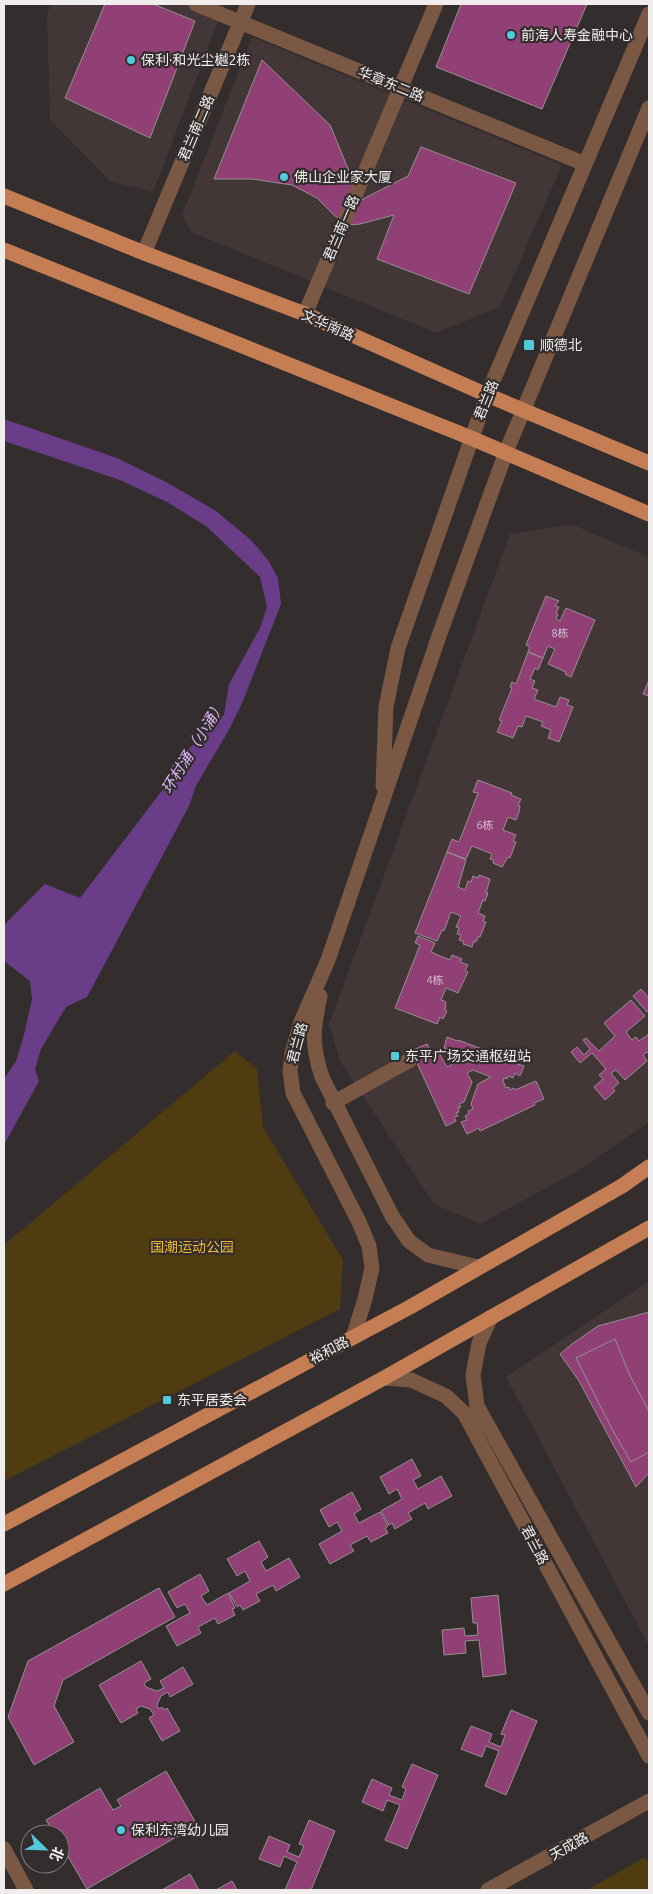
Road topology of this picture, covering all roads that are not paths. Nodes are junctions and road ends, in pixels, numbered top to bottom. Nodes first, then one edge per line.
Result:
1 (196, 4) edge
2 (248, 4) edge
3 (436, 4) edge
4 (649, 14) edge
5 (240, 22) junction
6 (400, 88) junction
7 (649, 108) edge
8 (585, 164) junction
9 (4, 196) edge
10 (4, 250) edge
11 (144, 253) junction
12 (304, 314) junction
13 (487, 396) junction
14 (524, 411) junction
15 (471, 438) junction
16 (506, 452) junction
17 (649, 463) edge
18 (649, 514) edge
19 (383, 803) junction
20 (328, 960) junction
21 (410, 1060) dead end
22 (334, 1102) junction
23 (649, 1167) edge
24 (649, 1228) edge
25 (478, 1267) junction
26 (491, 1317) junction
27 (353, 1337) junction
28 (384, 1378) junction
29 (4, 1524) edge
30 (4, 1584) edge
31 (649, 1713) edge
32 (649, 1756) edge
33 (649, 1801) edge
34 (4, 1850) edge
35 (26, 1890) edge
36 (488, 1890) edge

1 - 5 street, 华章东二路
2 - 5 street, 君兰南二路
3 - 6 street, 君兰南一路
4 - 8 street, 君兰路
5 - 6 street, 华章东二路
5 - 11 street, 君兰南二路
6 - 8 street, 华章东二路
6 - 12 street, 君兰南一路
7 - 14 street, 君兰路
8 - 13 street, 君兰路
9 - 11 main road, 文华南路
10 - 15 main road
11 - 12 main road, 文华南路
12 - 13 main road, 文华南路
13 - 14 main road, 文华南路
13 - 15 street, 君兰路
14 - 16 street, 君兰路
14 - 17 main road, 文华南路
15 - 16 main road
15 - 19 street, 君兰路
16 - 18 main road
16 - 19 street, 君兰路
19 - 20 street, 君兰路
20 - 22 street
20 - 27 street, 君兰路
21 - 22 street
22 - 25 street
23 - 25 main road, 裕和路
24 - 26 main road
25 - 27 main road, 裕和路
26 - 28 main road
26 - 31 street, 君兰路
27 - 29 main road, 裕和路
28 - 30 main road
28 - 32 street, 君兰路
33 - 36 street, 天成路
34 - 35 street

